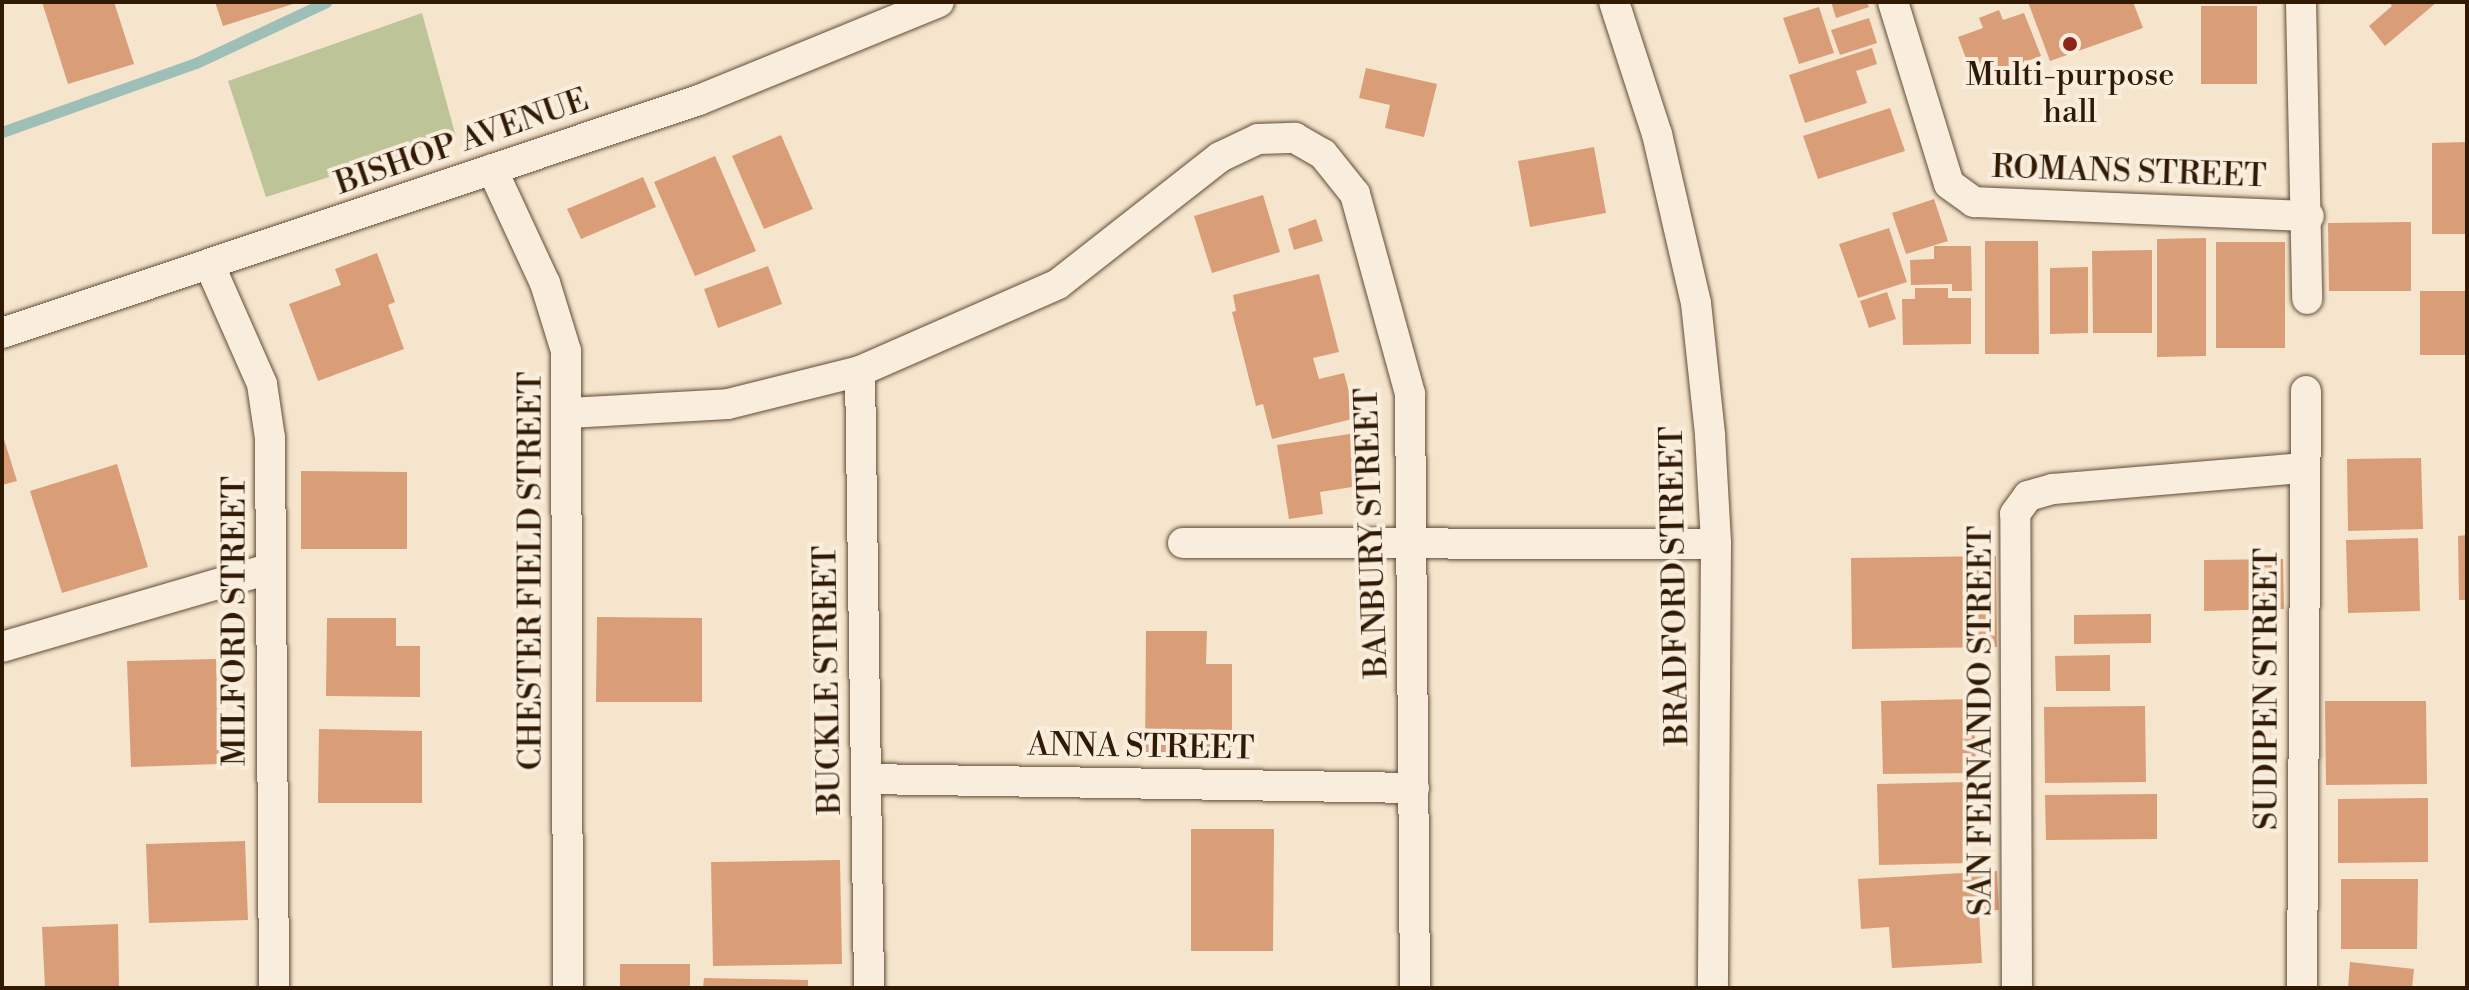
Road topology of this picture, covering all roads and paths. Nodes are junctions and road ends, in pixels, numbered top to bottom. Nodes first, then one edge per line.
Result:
1 (939, 2) edge
2 (1614, 2) edge
3 (1893, 2) edge
4 (2301, 2) edge
5 (492, 169) junction
6 (2309, 216) junction
7 (210, 266) junction
8 (2307, 299) dead end
9 (2, 333) edge
10 (860, 371) junction
11 (2306, 391) dead end
12 (569, 413) junction
13 (2304, 468) junction
14 (1183, 543) dead end
15 (1411, 543) junction
16 (1716, 544) junction
17 (269, 569) junction
18 (2, 647) edge
19 (866, 779) junction
20 (1414, 788) junction
21 (274, 988) edge
22 (568, 988) edge
23 (869, 988) edge
24 (1415, 988) edge
25 (1713, 988) edge
26 (2017, 988) edge
27 (2302, 988) edge

1 - 5 street, BISHOP AVENUE
2 - 16 street, BRADFORD STREET
3 - 6 street, ROMANS STREET
4 - 6 street
5 - 7 street, BISHOP AVENUE
5 - 12 street, CHESTER FIELD STREET
6 - 8 street
7 - 9 street, BISHOP AVENUE
7 - 17 street, MILFORD STREET
10 - 12 street, BANBURY STREET
10 - 15 street, BANBURY STREET
10 - 19 street, BUCKLE STREET
11 - 13 street, SUDIPEN STREET
12 - 22 street, CHESTER FIELD STREET
13 - 26 street, SAN FERNANDO STREET
13 - 27 street, SUDIPEN STREET
14 - 15 street
15 - 16 street
15 - 20 street, BANBURY STREET
16 - 25 street, BRADFORD STREET
17 - 18 street
17 - 21 street, MILFORD STREET
19 - 20 street, ANNA STREET
19 - 23 street, BUCKLE STREET
20 - 24 street, BANBURY STREET

